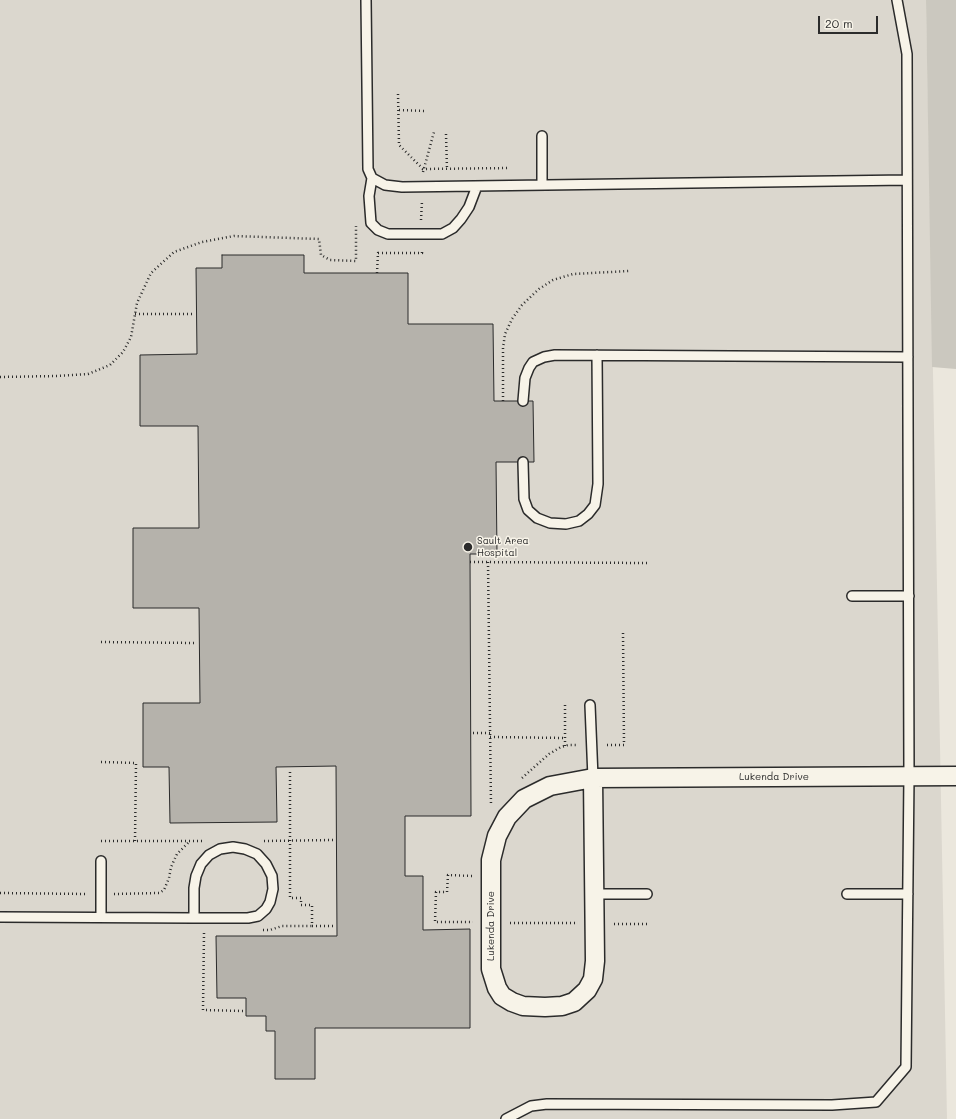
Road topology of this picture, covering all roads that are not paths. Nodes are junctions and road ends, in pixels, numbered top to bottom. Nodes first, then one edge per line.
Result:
1 (366, 0) edge
2 (897, 0) edge
3 (542, 136) dead end
4 (372, 178) junction
5 (907, 180) junction
6 (542, 185) junction
7 (477, 186) junction
8 (597, 355) junction
9 (908, 357) junction
10 (523, 401) dead end
11 (523, 462) dead end
12 (852, 596) dead end
13 (909, 596) junction
14 (590, 705) dead end
15 (909, 776) junction
16 (956, 776) edge
17 (593, 778) junction
18 (101, 861) dead end
19 (595, 894) junction
20 (647, 894) dead end
21 (847, 894) dead end
22 (908, 894) junction
23 (0, 917) edge
24 (101, 917) junction
25 (199, 918) junction
26 (506, 1119) edge

1 - 4 lane
2 - 5 lane
3 - 6 lane
4 - 7 lane
4 - 7 lane
5 - 6 lane
5 - 9 lane
6 - 7 lane
8 - 9 lane
8 - 10 lane
8 - 11 lane
9 - 13 lane
12 - 13 lane
13 - 15 lane
14 - 17 lane
15 - 16 street, Lukenda Drive
15 - 17 street, Lukenda Drive
15 - 22 lane
17 - 19 street, Lukenda Drive
17 - 19 street, Lukenda Drive
18 - 24 lane
19 - 20 lane
21 - 22 lane
22 - 26 lane
23 - 24 lane
24 - 25 lane
25 - 25 lane

